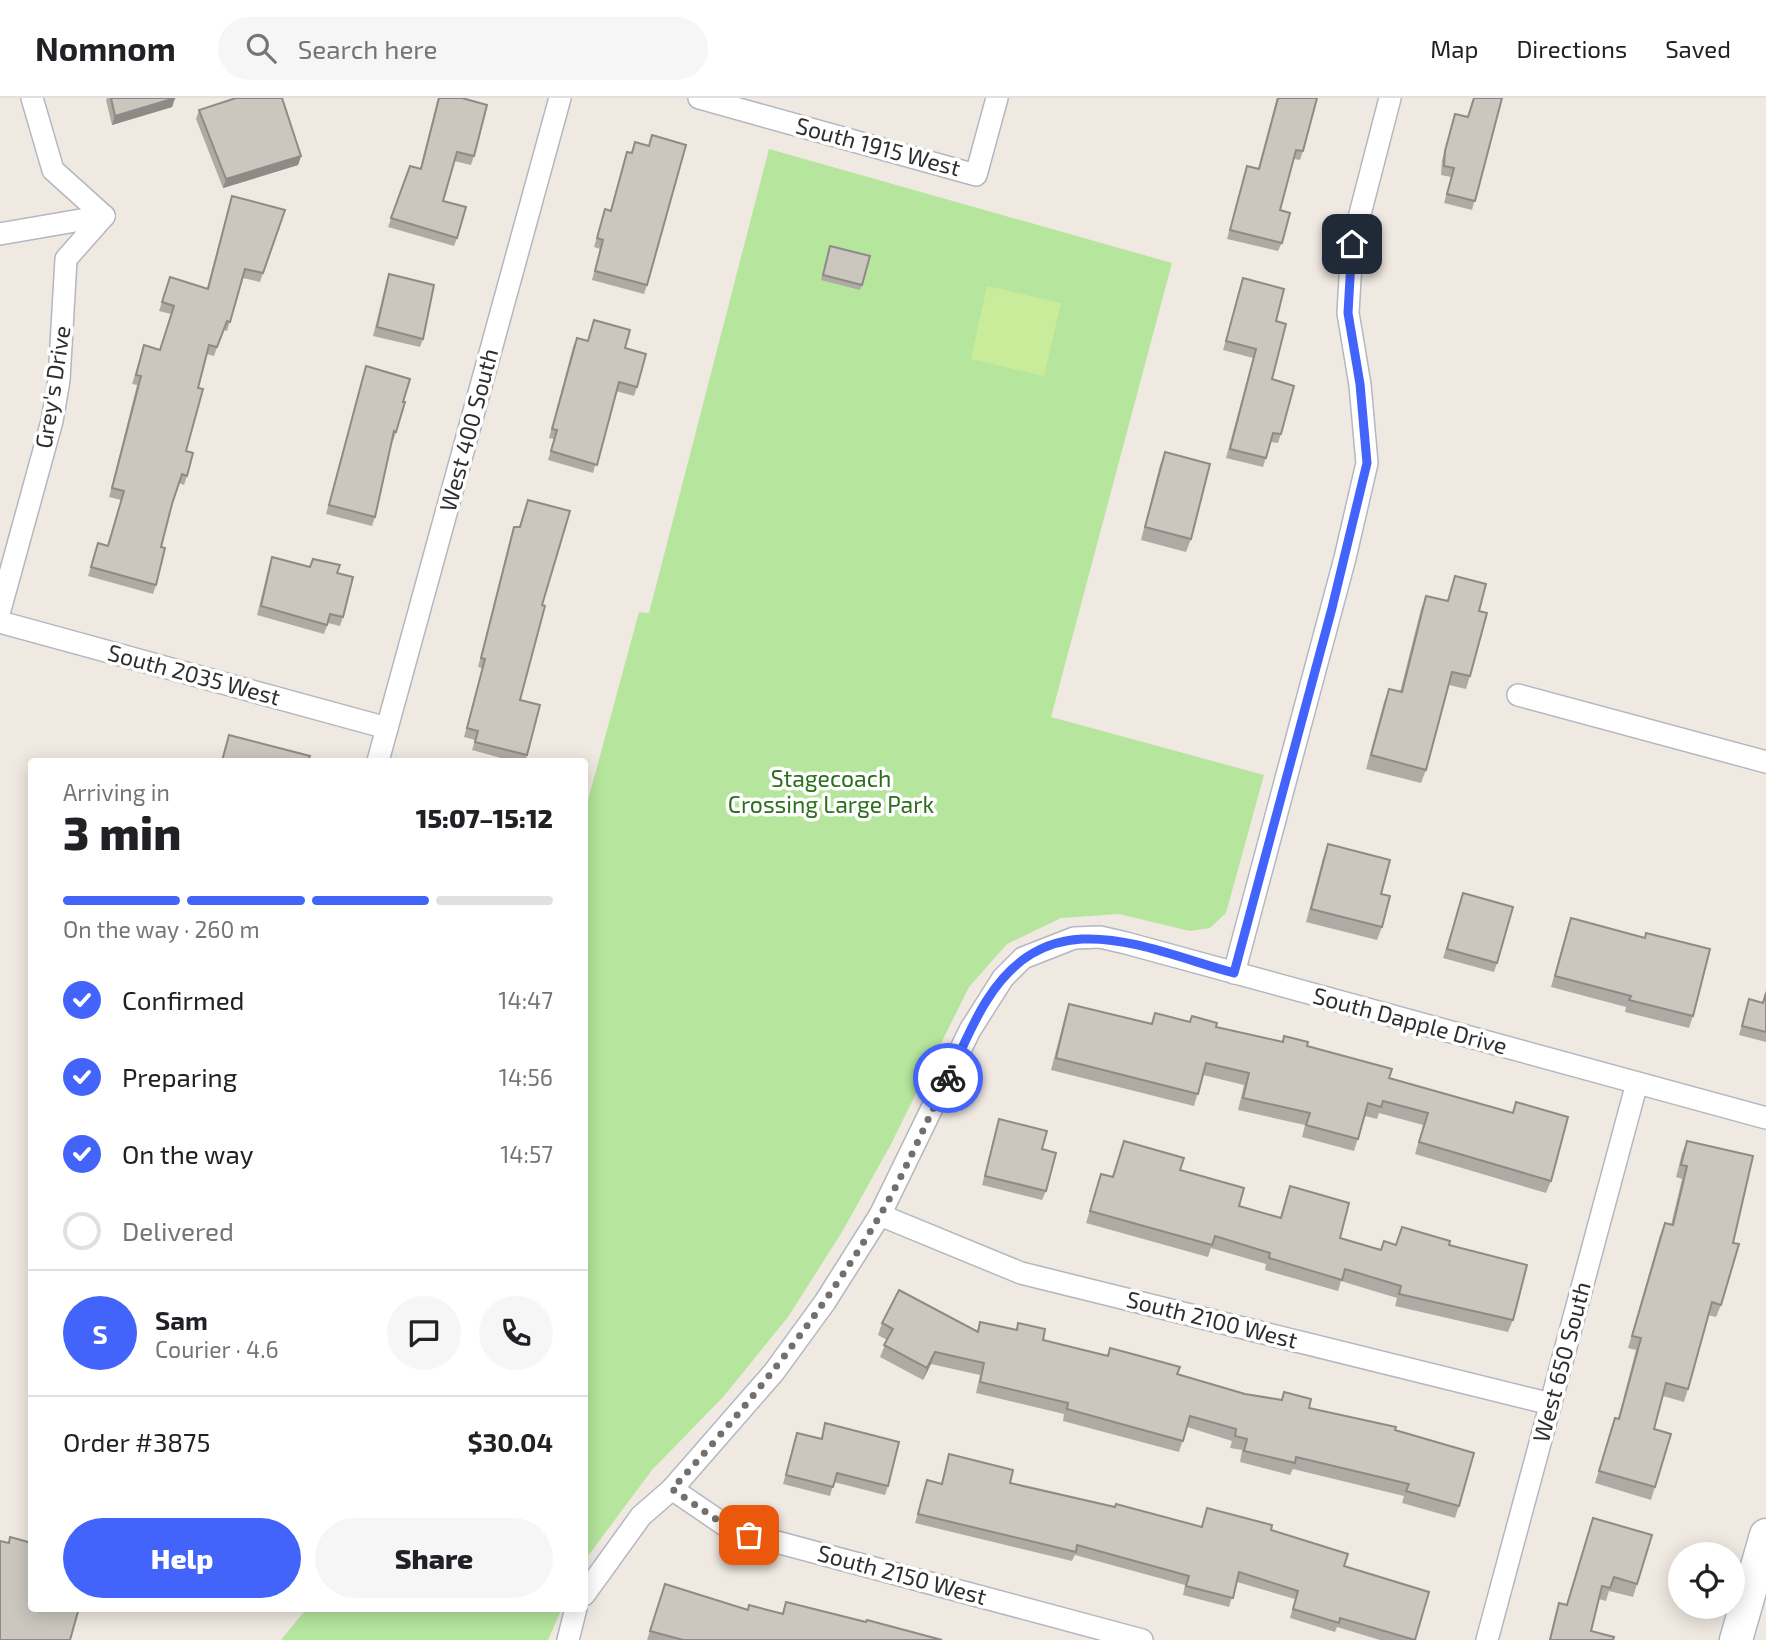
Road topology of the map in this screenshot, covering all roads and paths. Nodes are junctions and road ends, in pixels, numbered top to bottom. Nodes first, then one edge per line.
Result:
1 (32, 98) edge
2 (560, 98) edge
3 (698, 98) edge
4 (997, 98) edge
5 (1390, 98) edge
6 (104, 216) junction
7 (0, 234) edge
8 (0, 610) edge
9 (0, 622) edge
10 (1518, 695) dead end
11 (387, 728) junction
12 (379, 758) edge
13 (1766, 760) edge
14 (1234, 973) junction
15 (1637, 1083) junction
16 (1766, 1118) edge
17 (880, 1215) junction
18 (1551, 1404) junction
19 (672, 1489) junction
20 (1766, 1535) edge
21 (588, 1589) edge
22 (575, 1612) edge
23 (568, 1640) edge
24 (1142, 1640) edge
25 (1488, 1640) edge
26 (1736, 1640) edge

1 - 6 street
2 - 11 street, West 400 South
3 - 4 street, South 1915 West
5 - 14 street
6 - 7 street
6 - 8 street, Grey's Drive
9 - 11 street, South 2035 West
10 - 13 street
11 - 12 street, West 400 South
14 - 15 street, South Dapple Drive
14 - 17 street, South Dapple Drive
15 - 16 street, South Dapple Drive
15 - 18 street, West 650 South
17 - 18 street, South 2100 West
17 - 19 street, South Dapple Drive
18 - 25 street, West 650 South
19 - 21 street, South Dapple Drive
19 - 24 street, South 2150 West
20 - 26 street
22 - 23 street

